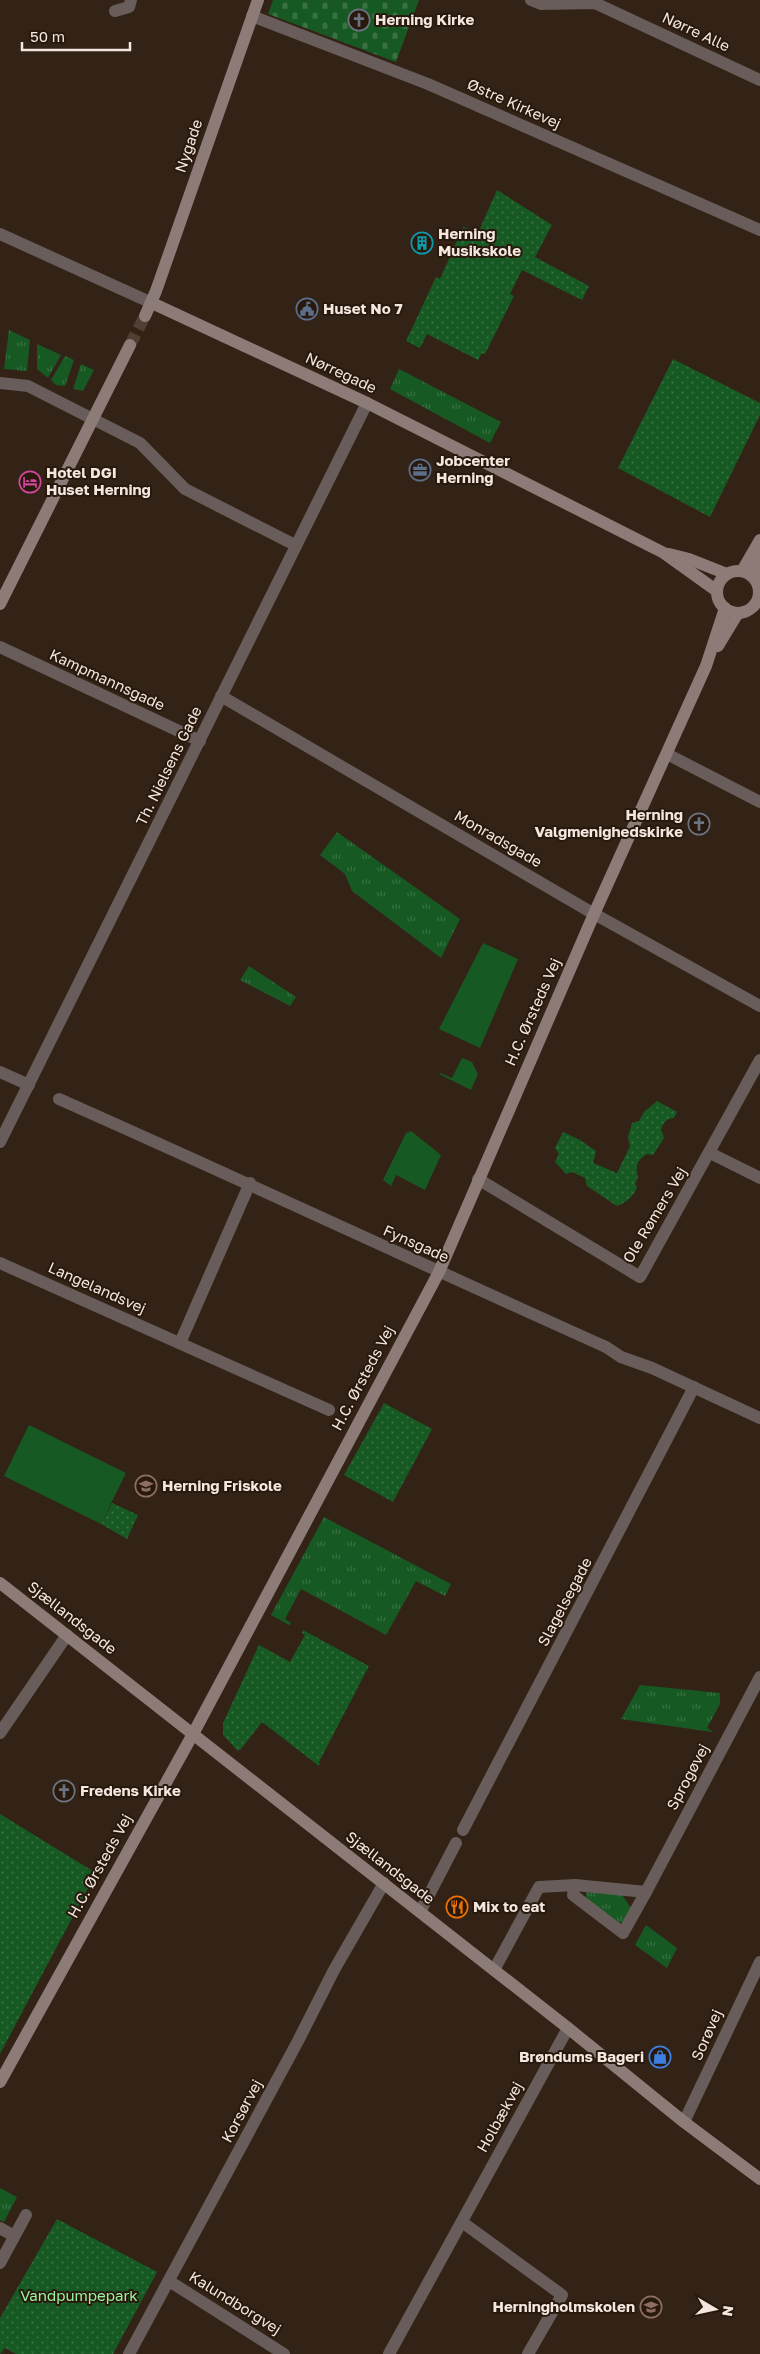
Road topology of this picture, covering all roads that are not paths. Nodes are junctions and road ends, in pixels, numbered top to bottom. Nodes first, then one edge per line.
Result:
1 (131, 0) edge
2 (258, 0) edge
3 (531, 0) edge
4 (597, 2) edge
5 (115, 11) dead end
6 (252, 16) junction
7 (760, 80) edge
8 (760, 230) edge
9 (0, 234) edge
10 (152, 302) junction
11 (144, 316) tunnel mouth
12 (130, 345) tunnel mouth
13 (0, 383) edge
14 (367, 403) junction
15 (94, 418) junction
16 (760, 540) edge
17 (295, 545) junction
18 (664, 553) junction
19 (760, 558) edge
20 (742, 571) junction
21 (727, 574) junction
22 (754, 577) junction
23 (718, 591) junction
24 (760, 592) edge
25 (0, 604) edge
26 (725, 608) junction
27 (756, 610) edge
28 (738, 613) junction
29 (0, 648) edge
30 (706, 666) junction
31 (221, 696) junction
32 (200, 741) junction
33 (667, 754) junction
34 (760, 802) edge
35 (594, 914) junction
36 (760, 1006) edge
37 (760, 1060) edge
38 (0, 1072) edge
39 (28, 1085) junction
40 (59, 1098) dead end
41 (0, 1142) edge
42 (710, 1153) junction
43 (760, 1178) edge
44 (478, 1179) junction
45 (250, 1183) junction
46 (0, 1262) edge
47 (439, 1272) junction
48 (180, 1343) junction
49 (694, 1388) junction
50 (329, 1410) dead end
51 (760, 1418) edge
52 (0, 1583) edge
53 (67, 1635) junction
54 (760, 1677) edge
55 (0, 1734) edge
56 (193, 1734) junction
57 (463, 1830) dead end
58 (456, 1843) dead end
59 (384, 1883) junction
60 (575, 1885) junction
61 (646, 1892) junction
62 (420, 1912) junction
63 (760, 1962) edge
64 (494, 1970) junction
65 (568, 2028) junction
66 (0, 2082) edge
67 (684, 2122) junction
68 (760, 2179) edge
69 (26, 2215) dead end
70 (462, 2222) junction
71 (0, 2228) edge
72 (14, 2236) junction
73 (0, 2263) edge
74 (169, 2281) junction
75 (129, 2354) edge
76 (284, 2354) edge
77 (389, 2354) edge
78 (528, 2354) edge

1 - 5 street
2 - 6 street, Nygade
3 - 4 street, Nørre Alle
4 - 7 street, Nørre Alle
6 - 8 street, Østre Kirkevej
6 - 10 street, Nygade
9 - 10 street, Nørregade
10 - 11 street, Nygade
10 - 14 street, Nørregade
12 - 15 street
13 - 15 street
14 - 17 street, Th. Nielsens Gade
14 - 18 street, Nørregade
15 - 17 street
15 - 25 street
16 - 20 street
17 - 31 street, Th. Nielsens Gade
18 - 21 street, Nørregade
18 - 23 street, Nørregade
19 - 22 street
20 - 21 street
20 - 22 street
21 - 23 street
22 - 24 street
23 - 26 street
24 - 27 street
26 - 28 street
26 - 30 street, H.C. Ørsteds Vej
27 - 28 street
28 - 30 street, H.C. Ørsteds Vej
29 - 32 street, Kampmannsgade
30 - 33 street, H.C. Ørsteds Vej
31 - 32 street, Th. Nielsens Gade
31 - 35 street, Monradsgade
32 - 39 street, Th. Nielsens Gade
33 - 34 street
33 - 35 street, H.C. Ørsteds Vej
35 - 36 street, Monradsgade
35 - 44 street, H.C. Ørsteds Vej
37 - 42 street, Ole Rømers Vej
38 - 39 street
39 - 41 street, Th. Nielsens Gade
40 - 45 street, Fynsgade
42 - 43 street
42 - 44 street, Ole Rømers Vej
44 - 47 street, H.C. Ørsteds Vej
45 - 47 street, Fynsgade
45 - 48 street
46 - 48 street, Langelandsvej
47 - 49 street, Fynsgade
47 - 56 street, H.C. Ørsteds Vej
48 - 50 street, Langelandsvej
49 - 51 street, Fynsgade
49 - 57 street, Slagelsegade
52 - 53 street, Sjællandsgade
53 - 55 street
53 - 56 street, Sjællandsgade
54 - 61 street, Sprogøvej
56 - 59 street, Sjællandsgade
56 - 66 street, H.C. Ørsteds Vej
58 - 62 street
59 - 62 street, Sjællandsgade
59 - 74 street, Korsørvej
60 - 61 street
60 - 61 street, Sprogøvej
60 - 64 street
62 - 64 street, Sjællandsgade
63 - 67 street, Sorøvej
64 - 65 street, Sjællandsgade
65 - 67 street, Sjællandsgade
65 - 70 street, Holbækvej
67 - 68 street, Sjællandsgade
69 - 72 street
70 - 77 street, Holbækvej
70 - 78 street
71 - 72 street
72 - 73 street
74 - 75 street, Korsørvej
74 - 76 street, Kalundborgvej

